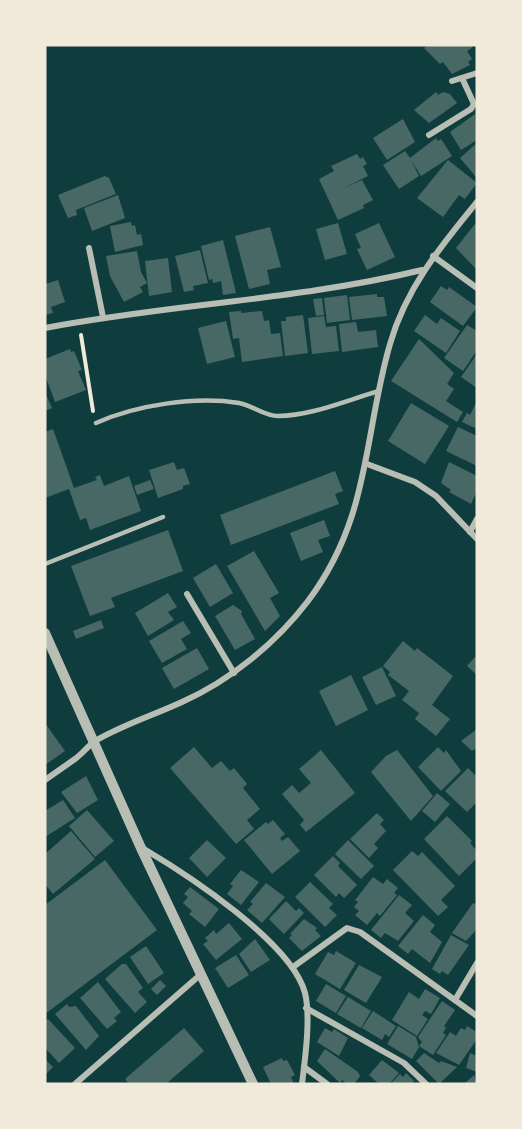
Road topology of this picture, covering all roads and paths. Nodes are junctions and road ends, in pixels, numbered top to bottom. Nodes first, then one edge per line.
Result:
1 (477, 73) edge
2 (462, 78) junction
3 (452, 81) dead end
4 (429, 135) dead end
5 (477, 202) edge
6 (89, 248) dead end
7 (433, 256) junction
8 (422, 270) junction
9 (477, 288) edge
10 (102, 317) junction
11 (79, 321) junction
12 (45, 328) edge
13 (379, 391) junction
14 (96, 423) joint
15 (367, 464) junction
16 (163, 517) dead end
17 (477, 519) edge
18 (470, 532) junction
19 (477, 539) edge
20 (45, 564) edge
21 (187, 594) dead end
22 (45, 633) edge
23 (48, 651) edge
24 (234, 673) junction
25 (93, 742) junction
26 (45, 780) edge
27 (141, 848) junction
28 (477, 963) edge
29 (293, 968) junction
30 (200, 975) junction
31 (455, 1000) junction
32 (306, 1008) junction
33 (477, 1016) edge
34 (304, 1067) junction
35 (75, 1084) edge
36 (253, 1084) edge
37 (302, 1084) edge
38 (327, 1084) edge
39 (426, 1084) edge

1 - 2 street
2 - 3 street
2 - 4 street
5 - 7 street
6 - 10 street
7 - 8 street
7 - 9 street
8 - 10 street
8 - 13 street
10 - 11 street
11 - 12 street
11 - 14 path
13 - 14 lane
13 - 15 street
15 - 18 street
15 - 24 street
16 - 20 lane
17 - 18 street
18 - 19 street
21 - 24 street
22 - 23 street
23 - 25 street
24 - 25 street
25 - 26 street
25 - 27 street
27 - 29 street
27 - 30 street
28 - 31 street
29 - 31 street
29 - 32 street
30 - 35 street
30 - 36 street
31 - 33 street
32 - 34 street
32 - 39 street
34 - 37 street
34 - 38 street

